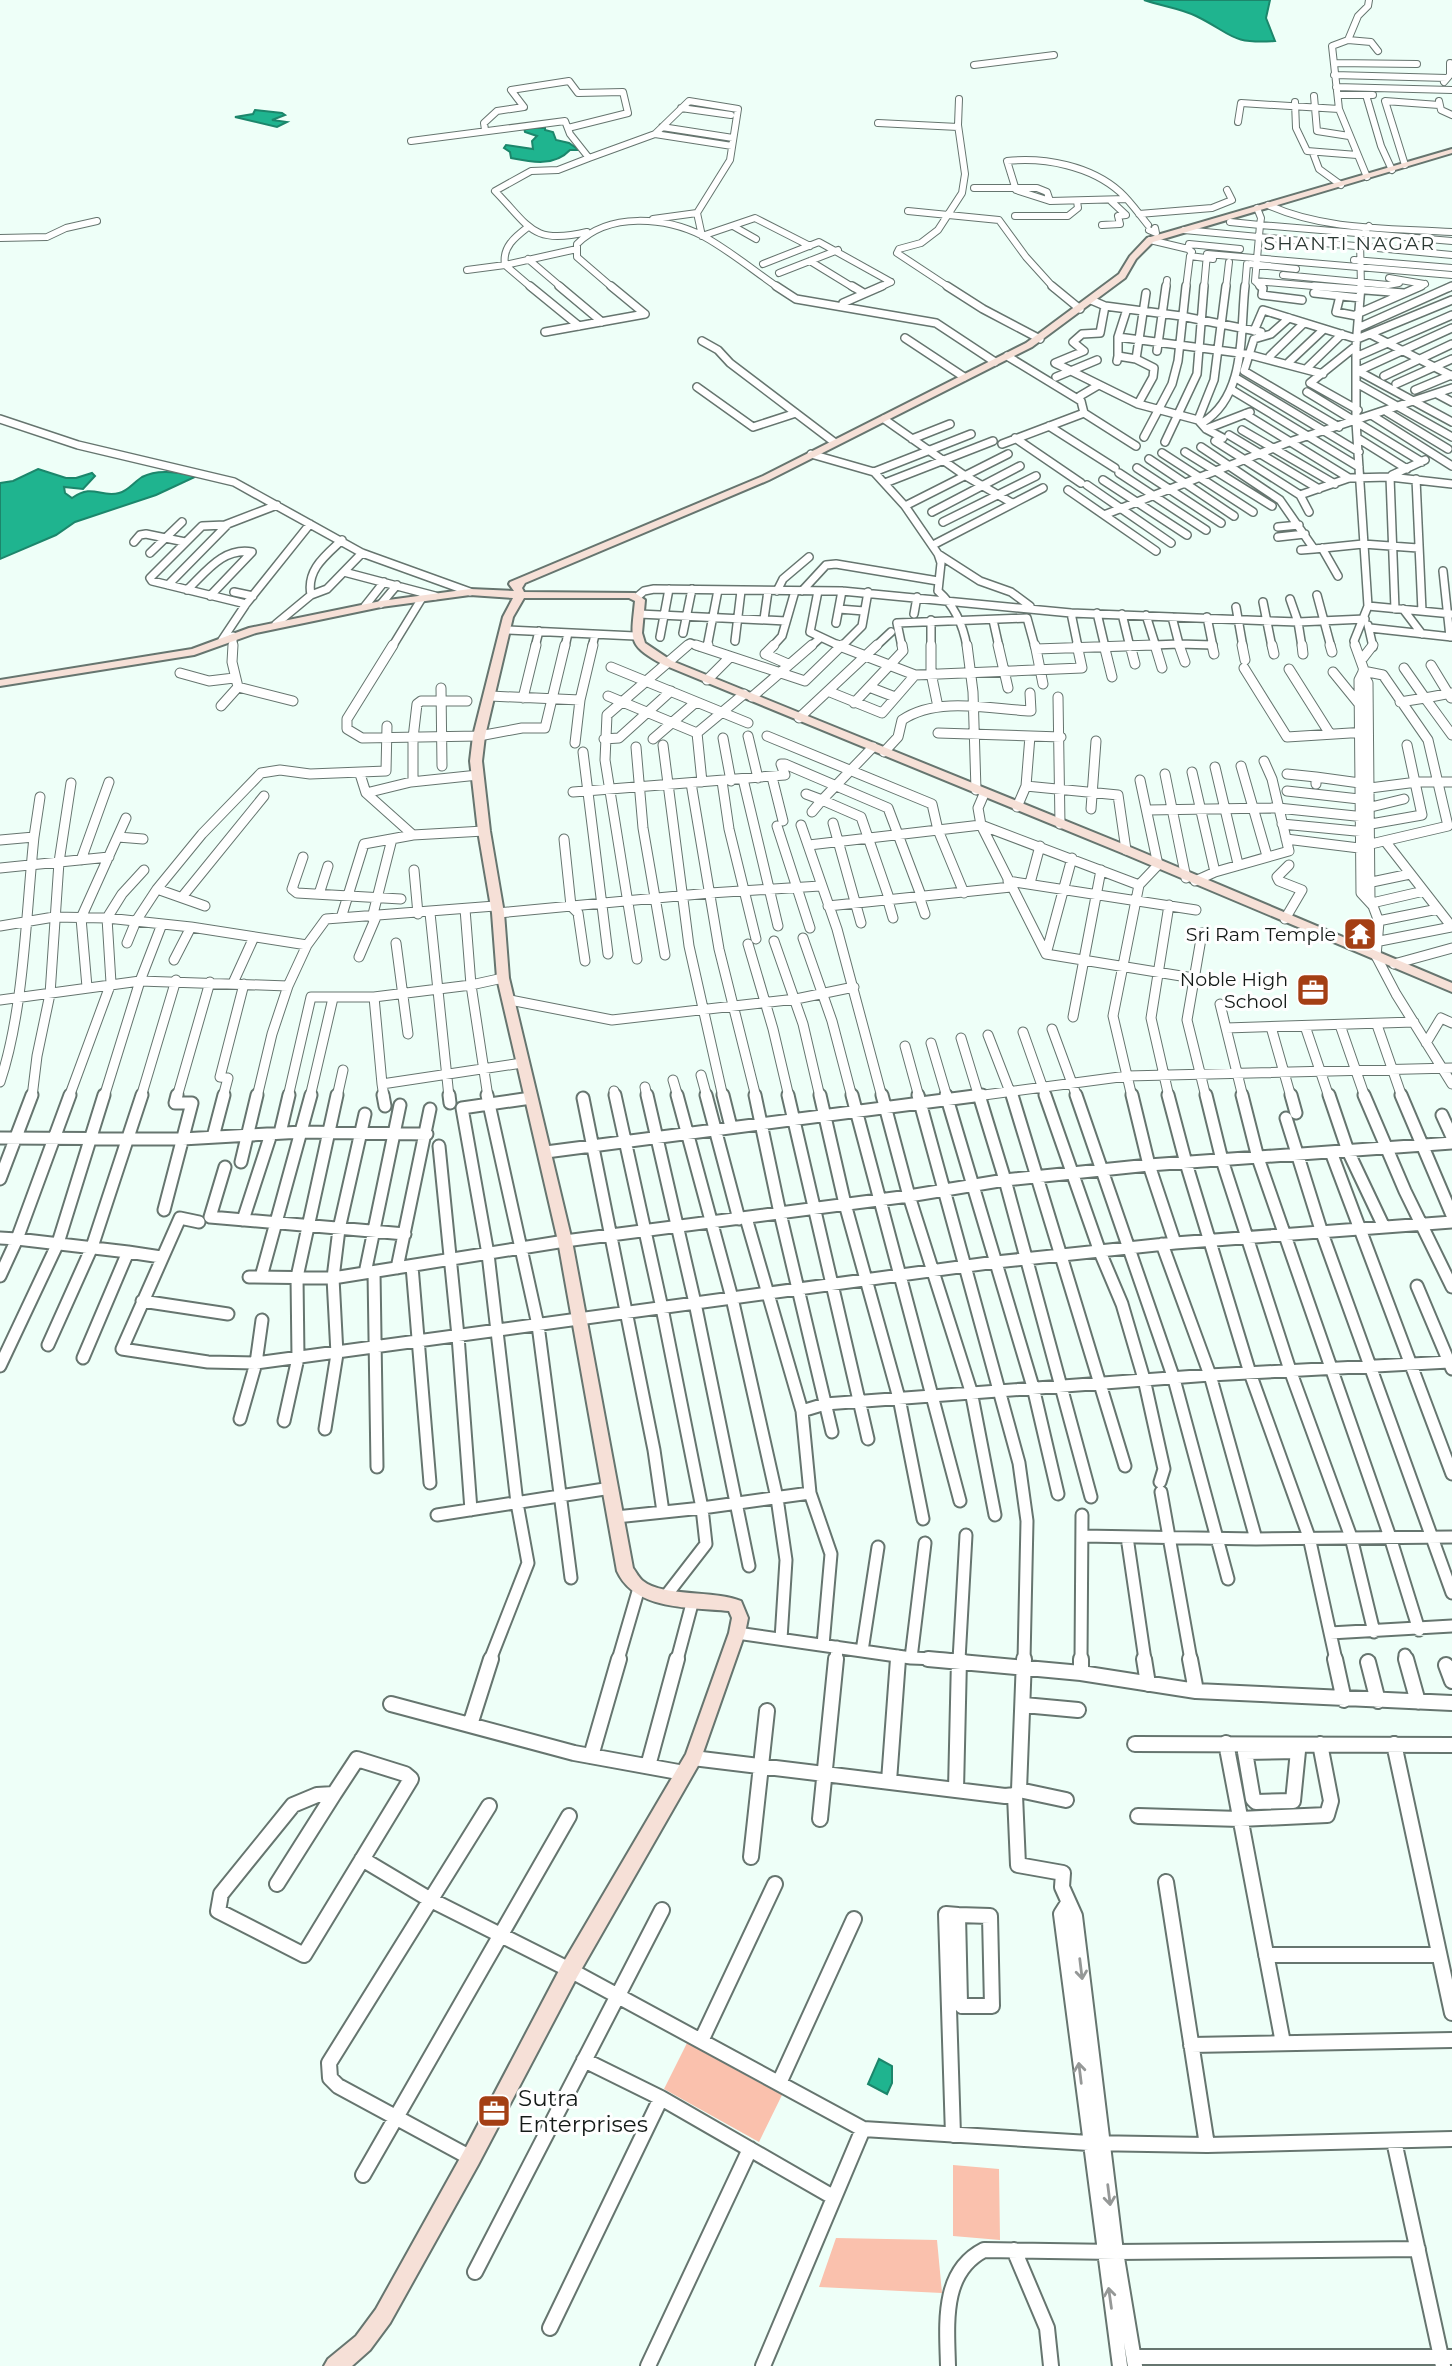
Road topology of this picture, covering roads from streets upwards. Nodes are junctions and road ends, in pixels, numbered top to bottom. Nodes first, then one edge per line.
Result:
1 (1369, 0) edge
2 (1348, 40) junction
3 (1378, 51) dead end
4 (1054, 55) dead end
5 (1334, 63) junction
6 (1450, 63) dead end
7 (1417, 64) dead end
8 (974, 65) dead end
9 (1334, 75) junction
10 (1404, 77) junction
11 (1447, 78) junction
12 (1336, 87) junction
13 (1409, 89) junction
14 (1440, 89) junction
15 (1452, 90) edge
16 (1338, 95) junction
17 (1366, 95) junction
18 (1314, 96) dead end
19 (1406, 96) dead end
20 (958, 99) dead end
21 (1295, 103) junction
22 (1439, 105) junction
23 (1315, 107) junction
24 (681, 108) junction
25 (1339, 109) junction
26 (703, 111) junction
27 (724, 114) junction
28 (1452, 115) edge
29 (737, 116) junction
30 (1238, 122) dead end
31 (878, 123) dead end
32 (663, 127) junction
33 (958, 127) junction
34 (568, 128) junction
35 (485, 130) junction
36 (687, 131) junction
37 (655, 134) junction
38 (708, 134) junction
39 (1349, 136) junction
40 (733, 138) junction
41 (411, 141) dead end
42 (732, 146) junction
43 (1452, 151) edge
44 (1313, 153) junction
45 (1357, 155) junction
46 (589, 158) junction
47 (1405, 165) junction
48 (1392, 170) junction
49 (1367, 177) junction
50 (1341, 186) junction
51 (974, 188) dead end
52 (1015, 188) junction
53 (1227, 190) dead end
54 (1128, 196) junction
55 (1169, 198) dead end
56 (1178, 198) dead end
57 (1217, 198) dead end
58 (1077, 201) junction
59 (1111, 201) junction
60 (1268, 205) junction
61 (1221, 208) junction
62 (1256, 208) junction
63 (1178, 210) junction
64 (908, 211) dead end
65 (697, 213) junction
66 (1139, 214) junction
67 (947, 216) junction
68 (1015, 216) dead end
69 (1288, 217) junction
70 (97, 221) dead end
71 (643, 221) junction
72 (1351, 224) junction
73 (1102, 225) dead end
74 (1228, 225) dead end
75 (733, 226) junction
76 (1369, 226) junction
77 (528, 227) junction
78 (1433, 230) junction
79 (590, 231) junction
80 (1452, 232) edge
81 (1186, 234) junction
82 (702, 236) junction
83 (1155, 236) junction
84 (0, 238) edge
85 (756, 239) dead end
86 (1207, 239) dead end
87 (1452, 241) edge
88 (810, 246) junction
89 (1258, 248) junction
90 (1452, 248) edge
91 (577, 249) junction
92 (838, 250) junction
93 (1189, 252) junction
94 (1437, 253) junction
95 (1452, 255) edge
96 (1207, 258) junction
97 (528, 259) junction
98 (810, 261) junction
99 (1452, 261) edge
100 (1229, 262) junction
101 (1360, 262) junction
102 (763, 264) dead end
103 (1247, 264) junction
104 (505, 265) junction
105 (1452, 268) edge
106 (467, 270) dead end
107 (779, 273) dead end
108 (1449, 275) edge
109 (1167, 280) dead end
110 (1424, 284) junction
111 (1452, 286) edge
112 (1263, 288) junction
113 (862, 292) junction
114 (1146, 293) dead end
115 (1404, 293) junction
116 (1340, 296) junction
117 (1452, 299) edge
118 (1091, 300) junction
119 (1302, 300) dead end
120 (1105, 306) junction
121 (844, 307) junction
122 (1080, 309) junction
123 (1127, 309) junction
124 (1143, 312) junction
125 (1162, 314) junction
126 (1357, 315) junction
127 (1452, 315) edge
128 (1181, 316) junction
129 (1289, 318) junction
130 (1203, 321) junction
131 (601, 322) junction
132 (1304, 323) junction
133 (1222, 324) junction
134 (579, 326) junction
135 (1242, 328) junction
136 (1358, 328) junction
137 (1452, 328) edge
138 (1324, 329) junction
139 (1254, 331) junction
140 (545, 332) dead end
141 (1271, 334) junction
142 (1342, 334) junction
143 (1372, 335) junction
144 (1118, 337) junction
145 (905, 338) dead end
146 (1040, 339) junction
147 (1138, 339) junction
148 (1158, 340) junction
149 (702, 341) dead end
150 (1178, 342) junction
151 (1357, 342) junction
152 (1200, 344) junction
153 (1388, 344) junction
154 (1452, 344) edge
155 (1218, 347) junction
156 (1157, 351) dead end
157 (1237, 351) junction
158 (1402, 351) junction
159 (1251, 353) junction
160 (1007, 356) junction
161 (1270, 356) junction
162 (1358, 356) junction
163 (1136, 359) junction
164 (1419, 359) junction
165 (1452, 359) edge
166 (1097, 360) dead end
167 (995, 362) junction
168 (1289, 362) junction
169 (1307, 368) junction
170 (1434, 368) junction
171 (1069, 371) junction
172 (1358, 371) junction
173 (1323, 374) junction
174 (1451, 375) edge
175 (1384, 376) dead end
176 (964, 377) junction
177 (1056, 377) dead end
178 (1236, 378) junction
179 (1358, 384) junction
180 (1396, 384) dead end
181 (1097, 386) junction
182 (697, 387) dead end
183 (1319, 387) junction
184 (1452, 388) edge
185 (1232, 390) junction
186 (1415, 390) dead end
187 (1307, 392) junction
188 (1437, 394) junction
189 (1080, 396) dead end
190 (1292, 398) junction
191 (1417, 401) junction
192 (1452, 402) edge
193 (1277, 403) junction
194 (1138, 404) junction
195 (1400, 407) junction
196 (1259, 408) junction
197 (1358, 410) junction
198 (1158, 411) junction
199 (1387, 412) junction
200 (796, 413) junction
201 (1084, 413) junction
202 (1245, 414) junction
203 (1177, 415) junction
204 (1373, 416) junction
205 (0, 419) edge
206 (884, 419) junction
207 (1356, 422) junction
208 (1452, 422) edge
209 (1259, 423) junction
210 (950, 424) dead end
211 (1202, 424) junction
212 (1049, 426) junction
213 (1339, 427) junction
214 (1242, 430) junction
215 (1322, 432) junction
216 (971, 434) dead end
217 (1307, 436) junction
218 (1144, 437) dead end
219 (1452, 437) edge
220 (1222, 438) junction
221 (912, 439) junction
222 (1015, 439) junction
223 (1359, 439) junction
224 (834, 442) junction
225 (1166, 442) dead end
226 (1289, 442) junction
227 (1136, 446) dead end
228 (1201, 447) junction
229 (1273, 448) junction
230 (1450, 448) edge
231 (927, 449) junction
232 (1359, 452) junction
233 (1162, 453) dead end
234 (811, 454) junction
235 (1008, 454) dead end
236 (1259, 454) junction
237 (1436, 455) junction
238 (1149, 459) dead end
239 (943, 460) junction
240 (1245, 460) junction
241 (1422, 462) junction
242 (1231, 464) junction
243 (1020, 466) dead end
244 (1452, 466) edge
245 (1359, 467) junction
246 (1137, 468) dead end
247 (1407, 469) junction
248 (1216, 471) junction
249 (874, 472) junction
250 (964, 475) junction
251 (1036, 476) dead end
252 (1200, 477) junction
253 (1360, 477) junction
254 (1390, 477) junction
255 (1349, 478) junction
256 (1416, 478) junction
257 (1103, 480) dead end
258 (885, 483) junction
259 (1185, 483) junction
260 (1335, 484) junction
261 (1452, 484) edge
262 (981, 485) junction
263 (1043, 488) dead end
264 (1170, 489) junction
265 (1319, 489) junction
266 (1068, 490) dead end
267 (997, 494) junction
268 (1153, 495) junction
269 (1300, 495) junction
270 (1137, 502) junction
271 (1012, 503) junction
272 (277, 505) junction
273 (905, 506) junction
274 (1272, 506) dead end
275 (1121, 508) junction
276 (932, 512) dead end
277 (1253, 512) dead end
278 (1309, 512) dead end
279 (1104, 515) junction
280 (1234, 516) dead end
281 (182, 522) dead end
282 (943, 522) dead end
283 (1221, 523) dead end
284 (228, 524) junction
285 (310, 524) junction
286 (1298, 525) junction
287 (1278, 527) dead end
288 (1206, 530) dead end
289 (1305, 534) junction
290 (1187, 535) dead end
291 (927, 536) junction
292 (951, 536) junction
293 (1278, 537) dead end
294 (164, 538) junction
295 (342, 540) junction
296 (134, 542) dead end
297 (186, 542) junction
298 (1171, 543) dead end
299 (1363, 544) junction
300 (933, 545) junction
301 (1394, 545) junction
302 (1318, 548) junction
303 (1419, 548) junction
304 (1301, 550) dead end
305 (1156, 551) dead end
306 (150, 553) dead end
307 (362, 553) junction
308 (939, 554) junction
309 (809, 557) dead end
310 (1443, 571) dead end
311 (344, 572) junction
312 (1338, 576) dead end
313 (521, 581) junction
314 (939, 581) junction
315 (384, 582) junction
316 (397, 585) junction
317 (169, 586) junction
318 (670, 589) junction
319 (692, 589) junction
320 (187, 590) junction
321 (718, 590) junction
322 (741, 591) junction
323 (772, 591) junction
324 (798, 591) junction
325 (818, 591) junction
326 (842, 591) junction
327 (234, 592) dead end
328 (868, 592) junction
329 (470, 593) junction
330 (494, 593) junction
331 (311, 595) junction
332 (521, 595) junction
333 (1317, 595) dead end
334 (211, 596) junction
335 (253, 596) junction
336 (435, 596) junction
337 (637, 597) junction
338 (917, 597) junction
339 (422, 598) junction
340 (1290, 599) dead end
341 (949, 600) junction
342 (1263, 602) dead end
343 (246, 604) junction
344 (381, 604) junction
345 (365, 606) junction
346 (1368, 606) junction
347 (1236, 607) dead end
348 (1032, 608) junction
349 (839, 609) junction
350 (1399, 609) junction
351 (864, 611) junction
352 (1422, 611) junction
353 (1071, 613) junction
354 (1097, 613) junction
355 (639, 614) junction
356 (914, 614) dead end
357 (1122, 614) junction
358 (1450, 614) edge
359 (664, 615) junction
360 (1146, 615) junction
361 (688, 616) junction
362 (714, 617) junction
363 (1172, 617) junction
364 (1207, 617) junction
365 (739, 618) junction
366 (764, 620) junction
367 (931, 620) junction
368 (960, 620) junction
369 (993, 620) junction
370 (1238, 620) junction
371 (786, 621) junction
372 (1268, 621) junction
373 (1326, 621) junction
374 (1298, 622) junction
375 (836, 623) dead end
376 (276, 624) junction
377 (507, 624) junction
378 (1367, 624) junction
379 (539, 631) junction
380 (891, 632) dead end
381 (568, 633) junction
382 (683, 633) dead end
383 (1422, 634) junction
384 (595, 635) junction
385 (635, 635) junction
386 (660, 637) dead end
387 (1451, 637) edge
388 (228, 638) junction
389 (819, 639) junction
390 (735, 641) dead end
391 (1156, 644) junction
392 (1179, 644) junction
393 (1105, 645) junction
394 (1130, 645) junction
395 (1078, 646) junction
396 (840, 647) junction
397 (707, 648) junction
398 (1036, 649) junction
399 (1332, 652) dead end
400 (1274, 654) dead end
401 (1303, 654) dead end
402 (864, 656) junction
403 (730, 657) junction
404 (1363, 658) junction
405 (668, 663) junction
406 (1185, 663) dead end
407 (788, 664) junction
408 (1135, 664) dead end
409 (1431, 665) dead end
410 (889, 666) junction
411 (611, 667) dead end
412 (1040, 668) junction
413 (1162, 668) dead end
414 (1405, 668) dead end
415 (1289, 669) dead end
416 (1005, 670) junction
417 (780, 671) junction
418 (971, 672) junction
419 (1334, 672) dead end
420 (180, 673) dead end
421 (932, 673) junction
422 (1363, 673) junction
423 (915, 674) junction
424 (1112, 677) dead end
425 (707, 680) junction
426 (236, 682) junction
427 (646, 682) junction
428 (1043, 684) dead end
429 (1, 685) edge
430 (869, 687) junction
431 (441, 688) dead end
432 (1008, 688) dead end
433 (671, 691) junction
434 (830, 692) junction
435 (1030, 693) dead end
436 (1451, 695) edge
437 (490, 696) junction
438 (608, 696) dead end
439 (748, 696) junction
440 (895, 697) junction
441 (1058, 697) dead end
442 (523, 698) junction
443 (1425, 698) junction
444 (552, 699) junction
445 (580, 700) junction
446 (292, 701) dead end
447 (441, 701) junction
448 (467, 701) dead end
449 (621, 702) junction
450 (696, 702) junction
451 (1400, 702) junction
452 (854, 703) junction
453 (1359, 704) junction
454 (221, 706) dead end
455 (937, 707) junction
456 (976, 709) junction
457 (723, 712) junction
458 (648, 713) junction
459 (1368, 713) junction
460 (799, 718) junction
461 (673, 722) junction
462 (748, 723) dead end
463 (387, 726) dead end
464 (1365, 732) junction
465 (697, 733) junction
466 (938, 733) dead end
467 (1330, 733) junction
468 (976, 734) junction
469 (1452, 735) edge
470 (442, 736) junction
471 (478, 736) junction
472 (748, 736) dead end
473 (767, 736) dead end
474 (1030, 736) junction
475 (1060, 737) junction
476 (413, 738) junction
477 (723, 738) dead end
478 (386, 739) junction
479 (604, 739) junction
480 (653, 739) dead end
481 (1096, 740) dead end
482 (575, 743) dead end
483 (663, 745) dead end
484 (1407, 745) dead end
485 (636, 747) dead end
486 (879, 750) junction
487 (583, 752) dead end
488 (1264, 761) dead end
489 (442, 766) dead end
490 (1241, 766) dead end
491 (1215, 767) dead end
492 (386, 771) junction
493 (850, 772) junction
494 (1192, 772) dead end
495 (360, 774) junction
496 (1166, 774) dead end
497 (1287, 774) dead end
498 (478, 775) junction
499 (772, 777) junction
500 (1316, 777) junction
501 (758, 778) junction
502 (743, 779) junction
503 (1140, 780) dead end
504 (413, 781) junction
505 (726, 781) junction
506 (109, 782) dead end
507 (702, 782) junction
508 (1417, 782) junction
509 (1439, 782) junction
510 (1452, 782) edge
511 (71, 783) dead end
512 (691, 783) junction
513 (668, 784) junction
514 (1367, 785) junction
515 (386, 786) junction
516 (641, 786) junction
517 (836, 786) junction
518 (1026, 786) junction
519 (612, 789) junction
520 (1061, 790) junction
521 (1287, 791) dead end
522 (573, 792) dead end
523 (588, 792) junction
524 (980, 792) junction
525 (366, 793) junction
526 (806, 794) dead end
527 (1090, 794) junction
528 (1315, 794) junction
529 (264, 796) dead end
530 (40, 797) dead end
531 (1404, 799) dead end
532 (822, 800) junction
533 (1017, 807) junction
534 (1278, 808) junction
535 (1091, 809) dead end
536 (1253, 809) junction
537 (1148, 810) junction
538 (1174, 810) junction
539 (1201, 810) junction
540 (1228, 810) junction
541 (812, 812) dead end
542 (1367, 816) junction
543 (126, 818) dead end
544 (832, 823) dead end
545 (1060, 824) junction
546 (1282, 824) junction
547 (801, 825) dead end
548 (981, 825) junction
549 (938, 830) junction
550 (484, 831) junction
551 (897, 834) junction
552 (413, 835) junction
553 (34, 837) junction
554 (118, 837) junction
555 (869, 837) junction
556 (144, 839) dead end
557 (392, 839) junction
558 (564, 839) dead end
559 (1286, 839) junction
560 (0, 840) edge
561 (837, 842) junction
562 (1385, 842) junction
563 (809, 845) junction
564 (1040, 846) junction
565 (1368, 847) junction
566 (1126, 850) junction
567 (1267, 856) junction
568 (109, 857) junction
569 (303, 857) dead end
570 (1072, 858) junction
571 (81, 860) junction
572 (59, 862) junction
573 (31, 864) junction
574 (1238, 864) junction
575 (1289, 864) dead end
576 (1158, 865) junction
577 (328, 866) dead end
578 (0, 868) edge
579 (144, 870) dead end
580 (414, 870) dead end
581 (1101, 870) junction
582 (1216, 872) junction
583 (1410, 874) junction
584 (1191, 880) junction
585 (1372, 882) junction
586 (1030, 883) junction
587 (1009, 884) junction
588 (1139, 885) junction
589 (820, 886) junction
590 (795, 888) junction
591 (1064, 888) junction
592 (156, 889) junction
593 (769, 890) junction
594 (743, 891) junction
595 (1424, 891) junction
596 (710, 893) junction
597 (964, 893) junction
598 (1097, 893) junction
599 (319, 894) junction
600 (347, 896) junction
601 (682, 896) junction
602 (181, 897) junction
603 (376, 897) junction
604 (656, 898) junction
605 (401, 899) dead end
606 (921, 899) junction
607 (1137, 899) junction
608 (629, 901) junction
609 (889, 901) junction
610 (1371, 901) junction
611 (601, 904) junction
612 (855, 905) junction
613 (1169, 905) junction
614 (205, 906) dead end
615 (571, 906) junction
616 (828, 906) junction
617 (465, 909) junction
618 (497, 909) junction
619 (1438, 909) junction
620 (1196, 910) dead end
621 (430, 913) junction
622 (418, 914) junction
623 (925, 914) dead end
624 (54, 917) junction
625 (81, 918) junction
626 (107, 918) junction
627 (341, 918) junction
628 (374, 918) junction
629 (893, 918) dead end
630 (1285, 919) junction
631 (136, 921) junction
632 (1378, 921) junction
633 (23, 922) junction
634 (861, 923) dead end
635 (162, 924) junction
636 (0, 926) edge
637 (191, 926) junction
638 (778, 926) dead end
639 (1452, 927) edge
640 (810, 928) dead end
641 (1202, 933) dead end
642 (254, 936) junction
643 (803, 938) dead end
644 (774, 941) dead end
645 (1380, 941) junction
646 (127, 943) dead end
647 (396, 943) dead end
648 (307, 945) junction
649 (1449, 951) edge
650 (608, 954) dead end
651 (1046, 954) junction
652 (665, 955) dead end
653 (1376, 956) junction
654 (359, 957) dead end
655 (638, 959) dead end
656 (1084, 959) junction
657 (174, 960) dead end
658 (585, 961) dead end
659 (1394, 964) junction
660 (1123, 966) junction
661 (1157, 972) junction
662 (503, 978) junction
663 (1192, 978) junction
664 (176, 980) junction
665 (140, 981) junction
666 (210, 982) junction
667 (1218, 982) dead end
668 (111, 984) junction
669 (238, 984) junction
670 (471, 985) junction
671 (288, 986) junction
672 (87, 987) junction
673 (853, 987) junction
674 (1452, 988) edge
675 (437, 989) junction
676 (50, 994) junction
677 (401, 994) junction
678 (824, 994) junction
679 (374, 997) junction
680 (17, 998) junction
681 (333, 998) junction
682 (796, 999) junction
683 (0, 1000) edge
684 (510, 1000) junction
685 (766, 1003) junction
686 (1220, 1004) dead end
687 (733, 1008) junction
688 (702, 1012) junction
689 (1073, 1017) dead end
690 (1414, 1022) junction
691 (1452, 1023) edge
692 (1340, 1025) junction
693 (1377, 1025) junction
694 (1305, 1026) junction
695 (1271, 1027) junction
696 (1226, 1028) junction
697 (1052, 1029) dead end
698 (12, 1030) junction
699 (0, 1031) edge
700 (1023, 1031) dead end
701 (408, 1034) dead end
702 (988, 1034) dead end
703 (961, 1038) dead end
704 (931, 1043) dead end
705 (1426, 1044) junction
706 (905, 1046) dead end
707 (522, 1063) junction
708 (483, 1069) junction
709 (1447, 1069) edge
710 (343, 1070) dead end
711 (1391, 1070) junction
712 (1354, 1071) junction
713 (1285, 1072) junction
714 (1321, 1072) junction
715 (1237, 1073) junction
716 (445, 1074) junction
717 (1201, 1074) junction
718 (701, 1075) dead end
719 (1163, 1075) junction
720 (1127, 1076) junction
721 (673, 1080) dead end
722 (0, 1082) edge
723 (382, 1083) junction
724 (1071, 1083) junction
725 (1452, 1084) edge
726 (1042, 1086) junction
727 (645, 1087) dead end
728 (1010, 1090) junction
729 (614, 1091) dead end
730 (978, 1095) junction
731 (531, 1098) junction
732 (583, 1098) dead end
733 (945, 1099) junction
734 (919, 1102) junction
735 (450, 1103) dead end
736 (491, 1104) junction
737 (400, 1105) dead end
738 (385, 1106) dead end
739 (886, 1106) junction
740 (430, 1110) dead end
741 (854, 1111) junction
742 (365, 1114) dead end
743 (824, 1115) junction
744 (1442, 1115) dead end
745 (794, 1119) junction
746 (761, 1123) junction
747 (731, 1127) junction
748 (715, 1129) junction
749 (302, 1132) junction
750 (360, 1132) junction
751 (276, 1133) junction
752 (329, 1133) junction
753 (396, 1133) junction
754 (688, 1133) junction
755 (249, 1135) junction
756 (427, 1135) junction
757 (16, 1137) junction
758 (54, 1137) junction
759 (213, 1137) junction
760 (657, 1137) junction
761 (1452, 1137) edge
762 (0, 1138) edge
763 (129, 1138) junction
764 (92, 1139) junction
765 (182, 1139) junction
766 (624, 1142) junction
767 (1452, 1143) edge
768 (1422, 1145) junction
769 (439, 1146) dead end
770 (593, 1146) junction
771 (1387, 1148) junction
772 (1348, 1151) junction
773 (546, 1152) junction
774 (1331, 1152) junction
775 (1297, 1155) junction
776 (1258, 1158) junction
777 (1222, 1160) junction
778 (241, 1162) dead end
779 (1186, 1163) junction
780 (1149, 1164) junction
781 (225, 1167) dead end
782 (1104, 1169) junction
783 (1072, 1173) junction
784 (1037, 1177) junction
785 (0, 1179) edge
786 (1005, 1180) junction
787 (971, 1185) junction
788 (942, 1191) junction
789 (909, 1196) junction
790 (878, 1200) junction
791 (845, 1204) junction
792 (814, 1208) junction
793 (164, 1210) dead end
794 (780, 1213) junction
795 (1452, 1215) edge
796 (742, 1218) junction
797 (243, 1220) junction
798 (199, 1222) dead end
799 (278, 1222) junction
800 (1452, 1222) edge
801 (710, 1223) junction
802 (1421, 1224) junction
803 (308, 1226) junction
804 (676, 1227) junction
805 (1384, 1227) junction
806 (339, 1229) junction
807 (1361, 1229) junction
808 (644, 1231) junction
809 (375, 1232) junction
810 (1322, 1233) junction
811 (405, 1234) junction
812 (1285, 1234) junction
813 (610, 1236) junction
814 (1247, 1237) junction
815 (0, 1238) edge
816 (16, 1240) junction
817 (1210, 1240) junction
818 (565, 1241) junction
819 (58, 1243) junction
820 (1175, 1243) junction
821 (1161, 1244) junction
822 (92, 1247) junction
823 (523, 1248) junction
824 (1130, 1248) junction
825 (128, 1252) junction
826 (1100, 1252) junction
827 (488, 1254) junction
828 (1061, 1256) junction
829 (162, 1257) junction
830 (1027, 1259) junction
831 (450, 1261) junction
832 (996, 1262) junction
833 (412, 1266) junction
834 (966, 1267) junction
835 (397, 1268) junction
836 (932, 1271) junction
837 (370, 1272) junction
838 (0, 1276) edge
839 (899, 1276) junction
840 (297, 1277) junction
841 (333, 1278) junction
842 (866, 1280) junction
843 (833, 1284) junction
844 (1417, 1286) dead end
845 (1452, 1287) edge
846 (800, 1290) junction
847 (766, 1294) junction
848 (732, 1298) junction
849 (142, 1301) junction
850 (695, 1304) junction
851 (662, 1308) junction
852 (228, 1314) dead end
853 (626, 1314) junction
854 (262, 1320) dead end
855 (580, 1320) junction
856 (538, 1325) junction
857 (498, 1332) junction
858 (458, 1336) junction
859 (419, 1342) junction
860 (48, 1345) dead end
861 (377, 1348) junction
862 (337, 1354) junction
863 (83, 1358) dead end
864 (298, 1358) junction
865 (256, 1363) junction
866 (0, 1366) edge
867 (1413, 1366) junction
868 (1450, 1366) edge
869 (1373, 1368) junction
870 (1290, 1370) junction
871 (1333, 1370) junction
872 (1250, 1373) junction
873 (1210, 1375) junction
874 (1173, 1377) junction
875 (1144, 1379) junction
876 (1101, 1382) junction
877 (1062, 1385) junction
878 (1033, 1387) junction
879 (999, 1389) junction
880 (971, 1391) junction
881 (932, 1395) junction
882 (899, 1398) junction
883 (861, 1402) junction
884 (825, 1404) junction
885 (802, 1410) junction
886 (240, 1419) dead end
887 (284, 1421) dead end
888 (325, 1429) dead end
889 (832, 1432) dead end
890 (868, 1439) dead end
891 (1125, 1466) dead end
892 (377, 1467) dead end
893 (1452, 1474) edge
894 (430, 1483) dead end
895 (611, 1488) junction
896 (810, 1493) junction
897 (1058, 1494) dead end
898 (1091, 1497) dead end
899 (559, 1498) junction
900 (777, 1498) junction
901 (960, 1501) dead end
902 (517, 1503) junction
903 (738, 1504) junction
904 (702, 1508) junction
905 (471, 1510) junction
906 (663, 1512) junction
907 (437, 1515) dead end
908 (995, 1515) dead end
909 (1082, 1515) dead end
910 (616, 1517) junction
911 (923, 1519) dead end
912 (966, 1535) dead end
913 (1082, 1536) junction
914 (1432, 1536) junction
915 (1127, 1537) junction
916 (1309, 1537) junction
917 (1351, 1537) junction
918 (1390, 1537) junction
919 (1452, 1537) edge
920 (1170, 1538) junction
921 (1217, 1539) junction
922 (1256, 1539) junction
923 (925, 1542) dead end
924 (878, 1547) dead end
925 (749, 1566) dead end
926 (570, 1578) dead end
927 (1228, 1579) dead end
928 (639, 1588) junction
929 (1452, 1593) edge
930 (665, 1597) junction
931 (693, 1600) junction
932 (1452, 1626) edge
933 (1419, 1630) junction
934 (1374, 1632) junction
935 (737, 1633) junction
936 (1330, 1633) junction
937 (781, 1639) junction
938 (830, 1646) junction
939 (862, 1651) junction
940 (1405, 1655) dead end
941 (904, 1657) junction
942 (959, 1660) junction
943 (1368, 1662) dead end
944 (1446, 1665) dead end
945 (1023, 1668) junction
946 (1081, 1673) junction
947 (1452, 1681) edge
948 (1148, 1684) junction
949 (1196, 1691) junction
950 (1344, 1700) junction
951 (1378, 1701) junction
952 (1418, 1702) junction
953 (1452, 1703) edge
954 (391, 1704) dead end
955 (1024, 1705) junction
956 (1078, 1710) dead end
957 (767, 1711) dead end
958 (470, 1725) junction
959 (1226, 1743) junction
960 (1135, 1744) dead end
961 (1320, 1744) junction
962 (1394, 1744) junction
963 (1452, 1745) edge
964 (1291, 1747) junction
965 (1259, 1748) junction
966 (591, 1756) junction
967 (688, 1765) junction
968 (648, 1766) junction
969 (761, 1766) junction
970 (824, 1773) junction
971 (889, 1781) junction
972 (956, 1790) junction
973 (1017, 1793) junction
974 (334, 1794) junction
975 (1066, 1800) dead end
976 (489, 1805) dead end
977 (569, 1816) dead end
978 (1138, 1816) dead end
979 (820, 1819) dead end
980 (1240, 1819) junction
981 (751, 1857) dead end
982 (362, 1859) junction
983 (1166, 1882) dead end
984 (277, 1884) dead end
985 (775, 1884) dead end
986 (429, 1899) junction
987 (662, 1910) dead end
988 (958, 1914) junction
989 (854, 1919) dead end
990 (501, 1936) junction
991 (1266, 1955) junction
992 (1439, 1955) junction
993 (570, 1970) junction
994 (618, 1997) junction
995 (1452, 2013) edge
996 (1452, 2040) edge
997 (701, 2041) junction
998 (1283, 2043) junction
999 (1191, 2045) junction
1000 (584, 2060) junction
1001 (780, 2081) junction
1002 (661, 2098) junction
1003 (396, 2117) junction
1004 (863, 2129) junction
1005 (953, 2135) junction
1006 (1452, 2139) edge
1007 (1394, 2141) junction
1008 (1096, 2143) junction
1009 (1208, 2145) junction
1010 (750, 2149) junction
1011 (471, 2158) junction
1012 (363, 2175) dead end
1013 (833, 2197) junction
1014 (1418, 2249) junction
1015 (1014, 2250) junction
1016 (1110, 2252) junction
1017 (475, 2272) dead end
1018 (550, 2328) dead end
1019 (1446, 2360) edge
1020 (1250, 2362) edge
1021 (1129, 2363) edge
1022 (335, 2366) edge
1023 (648, 2366) edge
1024 (763, 2366) edge
1025 (948, 2366) edge
1026 (1051, 2366) edge

1 - 2 street
2 - 3 street
2 - 5 street
4 - 8 street
5 - 7 street
5 - 9 street
6 - 11 street
9 - 10 street
9 - 12 street
10 - 11 street
10 - 13 street
11 - 14 street
12 - 13 street
12 - 16 street
13 - 14 street
14 - 15 street
14 - 22 street
16 - 17 street
16 - 25 street
17 - 19 street
17 - 48 street
18 - 23 street
20 - 33 street
21 - 23 street
21 - 30 street
21 - 44 street
22 - 28 street
22 - 47 street
23 - 25 street
23 - 39 street
24 - 26 street
24 - 29 street
24 - 32 street
25 - 39 street
26 - 27 street
26 - 36 street
27 - 29 street
27 - 38 street
29 - 40 street
31 - 33 street
32 - 36 street
32 - 37 street
33 - 67 street
34 - 35 street
34 - 35 street
34 - 46 street
35 - 41 street
36 - 38 street
37 - 42 street
37 - 46 street
38 - 40 street
39 - 45 street
40 - 42 street
42 - 65 street
43 - 47 street
44 - 45 street
44 - 50 street
45 - 49 street
46 - 77 street
47 - 48 street
48 - 49 street
49 - 50 street
50 - 60 street
51 - 52 street
52 - 54 street
52 - 58 street
53 - 61 street
54 - 59 street
54 - 66 street
55 - 63 street
56 - 63 street
57 - 61 street
58 - 59 street
58 - 68 street
59 - 73 street
60 - 62 street
60 - 69 street
61 - 63 street
62 - 81 street
62 - 89 street
63 - 66 street
64 - 67 street
65 - 71 street
65 - 82 street
66 - 83 street
67 - 122 street
67 - 146 street
69 - 72 street
69 - 89 street
70 - 84 street
71 - 79 street
71 - 82 street
72 - 76 street
72 - 101 street
74 - 89 street
75 - 82 street
75 - 85 street
75 - 88 street
76 - 78 street
76 - 101 street
77 - 79 street
77 - 104 street
78 - 80 street
78 - 94 street
79 - 91 street
81 - 83 street
81 - 89 street
82 - 121 street
83 - 93 street
83 - 118 street
86 - 89 street
87 - 94 street
88 - 92 street
88 - 102 street
89 - 93 street
89 - 96 street
89 - 101 street
89 - 101 street
89 - 101 street
89 - 101 street
89 - 103 street
89 - 112 street
90 - 94 street
91 - 97 street
91 - 131 street
92 - 98 street
92 - 113 street
93 - 96 street
93 - 128 street
94 - 95 street
94 - 99 street
94 - 101 street
94 - 101 street
94 - 105 street
94 - 108 street
96 - 100 street
96 - 130 street
97 - 104 street
97 - 131 street
98 - 107 street
98 - 113 street
100 - 103 street
100 - 133 street
101 - 108 street
101 - 110 street
101 - 115 street
101 - 116 street
101 - 126 street
103 - 135 street
104 - 106 street
104 - 134 street
108 - 110 street
109 - 125 street
110 - 115 street
111 - 136 street
112 - 116 street
112 - 119 street
113 - 121 street
114 - 124 street
115 - 126 street
116 - 126 street
117 - 143 street
118 - 120 street
118 - 122 street
120 - 123 street
120 - 171 street
121 - 167 street
122 - 146 street
123 - 124 street
123 - 144 street
124 - 125 street
124 - 147 street
125 - 128 street
125 - 148 street
126 - 136 street
127 - 153 street
128 - 130 street
128 - 150 street
129 - 132 street
129 - 139 street
129 - 141 street
130 - 133 street
130 - 152 street
131 - 134 street
132 - 138 street
132 - 161 street
133 - 135 street
133 - 155 street
134 - 140 street
135 - 139 street
135 - 157 street
136 - 143 street
136 - 151 street
137 - 158 street
138 - 142 street
138 - 168 street
139 - 141 street
141 - 159 street
142 - 151 street
142 - 169 street
143 - 151 street
143 - 153 street
144 - 147 street
144 - 163 street
145 - 176 street
146 - 160 street
147 - 148 street
147 - 163 street
148 - 150 street
148 - 156 street
149 - 200 street
150 - 152 street
150 - 198 street
151 - 162 street
151 - 173 street
152 - 155 street
152 - 203 street
153 - 158 street
153 - 162 street
154 - 164 street
155 - 157 street
155 - 211 street
157 - 159 street
157 - 178 street
158 - 164 street
158 - 172 street
159 - 161 street
159 - 190 street
160 - 167 street
160 - 201 street
161 - 168 street
162 - 172 street
163 - 194 street
164 - 170 street
164 - 175 street
165 - 170 street
166 - 171 street
167 - 176 street
168 - 169 street
169 - 173 street
170 - 174 street
170 - 180 street
171 - 177 street
171 - 181 street
172 - 179 street
172 - 191 street
173 - 183 street
174 - 186 street
176 - 206 street
178 - 185 street
178 - 193 street
179 - 195 street
179 - 197 street
181 - 189 street
181 - 194 street
182 - 200 street
183 - 187 street
183 - 197 street
184 - 188 street
185 - 196 street
185 - 211 street
187 - 190 street
187 - 207 street
188 - 191 street
188 - 192 street
190 - 193 street
190 - 213 street
191 - 195 street
191 - 208 street
193 - 196 street
193 - 215 street
194 - 198 street
195 - 199 street
195 - 219 street
196 - 202 street
196 - 217 street
197 - 207 street
198 - 203 street
198 - 218 street
199 - 204 street
199 - 230 street
200 - 224 street
201 - 212 street
201 - 227 street
202 - 209 street
202 - 211 street
203 - 211 street
203 - 225 street
204 - 207 street
204 - 237 street
205 - 272 street
206 - 221 street
206 - 224 street
207 - 213 street
207 - 223 street
207 - 241 street
209 - 214 street
209 - 226 street
210 - 221 street
211 - 220 street
212 - 222 street
212 - 268 street
213 - 215 street
214 - 220 street
214 - 229 street
215 - 217 street
215 - 232 street
216 - 231 street
217 - 226 street
217 - 245 street
220 - 228 street
220 - 236 street
220 - 240 street
221 - 231 street
222 - 239 street
222 - 275 street
223 - 232 street
223 - 247 street
224 - 234 street
226 - 229 street
226 - 255 street
228 - 242 street
228 - 248 street
229 - 236 street
229 - 260 street
230 - 237 street
231 - 239 street
231 - 249 street
232 - 245 street
233 - 252 street
234 - 249 street
234 - 313 street
235 - 250 street
236 - 240 street
236 - 265 street
237 - 241 street
237 - 244 street
238 - 259 street
239 - 250 street
239 - 258 street
240 - 242 street
240 - 269 street
241 - 247 street
242 - 248 street
242 - 286 street
243 - 262 street
245 - 253 street
246 - 264 street
247 - 254 street
248 - 252 street
248 - 274 street
249 - 258 street
250 - 262 street
250 - 273 street
251 - 267 street
252 - 259 street
252 - 277 street
253 - 254 street
253 - 255 street
253 - 299 street
254 - 256 street
254 - 301 street
255 - 260 street
256 - 261 street
256 - 303 street
257 - 270 street
258 - 273 street
259 - 264 street
259 - 280 street
260 - 265 street
262 - 267 street
262 - 276 street
263 - 271 street
264 - 268 street
264 - 283 street
265 - 269 street
266 - 279 street
267 - 271 street
267 - 282 street
268 - 270 street
268 - 288 street
269 - 278 street
270 - 275 street
270 - 290 street
271 - 292 street
272 - 284 street
272 - 285 street
273 - 291 street
275 - 279 street
275 - 298 street
279 - 305 street
281 - 294 street
284 - 297 street
284 - 317 street
285 - 295 street
285 - 335 street
286 - 287 street
286 - 289 street
289 - 293 street
289 - 302 street
291 - 292 street
291 - 300 street
292 - 300 street
294 - 296 street
294 - 297 street
294 - 306 street
295 - 307 street
295 - 331 street
297 - 317 street
299 - 301 street
299 - 302 street
299 - 346 street
300 - 308 street
301 - 303 street
301 - 350 street
302 - 304 street
302 - 312 street
303 - 352 street
307 - 311 street
307 - 329 street
308 - 314 street
308 - 348 street
309 - 323 street
310 - 358 street
311 - 315 street
311 - 331 street
313 - 330 street
313 - 332 street
314 - 324 street
314 - 341 street
315 - 316 street
315 - 345 street
316 - 336 street
316 - 344 street
317 - 320 street
318 - 319 street
318 - 337 street
318 - 359 street
319 - 321 street
319 - 361 street
320 - 334 street
320 - 334 street
321 - 322 street
321 - 362 street
322 - 323 street
322 - 365 street
323 - 324 street
323 - 366 street
324 - 325 street
324 - 371 street
325 - 326 street
325 - 389 street
326 - 328 street
326 - 349 street
327 - 335 street
328 - 338 street
328 - 351 street
329 - 330 street
329 - 336 street
330 - 332 street
330 - 377 street
331 - 376 street
332 - 337 street
332 - 377 street
333 - 373 street
334 - 343 street
335 - 343 street
336 - 339 street
337 - 355 street
338 - 341 street
338 - 356 street
339 - 344 street
339 - 478 street
340 - 374 street
341 - 348 street
341 - 368 street
342 - 372 street
343 - 388 street
344 - 345 street
345 - 376 street
346 - 350 street
346 - 378 street
347 - 370 street
348 - 353 street
349 - 351 street
349 - 375 street
350 - 352 street
350 - 383 street
351 - 396 street
352 - 358 street
353 - 354 street
353 - 395 street
354 - 357 street
354 - 393 street
355 - 359 street
355 - 385 street
357 - 360 street
357 - 394 street
358 - 387 street
359 - 361 street
359 - 386 street
360 - 363 street
360 - 391 street
361 - 362 street
361 - 382 street
362 - 365 street
362 - 397 street
363 - 364 street
363 - 392 street
364 - 370 street
364 - 392 street
365 - 366 street
365 - 390 street
366 - 371 street
367 - 368 street
367 - 410 street
367 - 421 street
368 - 369 street
368 - 418 street
369 - 398 street
369 - 416 street
370 - 372 street
370 - 467 street
371 - 407 street
372 - 374 street
372 - 400 street
373 - 374 street
373 - 378 street
373 - 399 street
374 - 401 street
376 - 388 street
377 - 379 street
377 - 437 street
378 - 383 street
378 - 404 street
378 - 404 street
379 - 381 street
379 - 442 street
380 - 402 street
381 - 384 street
381 - 444 street
383 - 387 street
384 - 385 street
384 - 445 street
385 - 405 street
388 - 426 street
388 - 429 street
389 - 396 street
389 - 407 street
391 - 392 street
391 - 394 street
391 - 413 street
392 - 406 street
393 - 394 street
393 - 395 street
393 - 424 street
394 - 408 street
395 - 398 street
395 - 412 street
396 - 402 street
396 - 417 street
397 - 403 street
397 - 405 street
398 - 412 street
402 - 410 street
402 - 434 street
403 - 417 street
403 - 425 street
404 - 422 street
405 - 425 street
405 - 427 street
407 - 417 street
409 - 436 street
410 - 423 street
410 - 430 street
411 - 427 street
412 - 416 street
412 - 428 street
414 - 443 street
415 - 467 street
416 - 418 street
416 - 432 street
417 - 439 street
418 - 421 street
418 - 456 street
419 - 453 street
420 - 426 street
421 - 423 street
421 - 455 street
422 - 451 street
422 - 453 street
422 - 459 street
423 - 440 street
425 - 439 street
426 - 446 street
426 - 454 street
427 - 433 street
427 - 449 street
430 - 440 street
430 - 452 street
431 - 447 street
433 - 450 street
433 - 458 street
434 - 452 street
434 - 460 street
435 - 456 street
436 - 443 street
437 - 442 street
437 - 471 street
438 - 449 street
439 - 457 street
439 - 460 street
440 - 452 street
441 - 475 street
442 - 444 street
443 - 451 street
443 - 469 street
444 - 445 street
444 - 471 street
445 - 482 street
447 - 448 street
447 - 470 street
447 - 476 street
449 - 458 street
449 - 479 street
450 - 457 street
450 - 461 street
451 - 509 street
453 - 459 street
453 - 464 street
455 - 456 street
455 - 486 street
456 - 468 street
457 - 462 street
457 - 465 street
458 - 461 street
458 - 479 street
459 - 464 street
460 - 486 street
461 - 465 street
461 - 480 street
463 - 478 street
464 - 467 street
464 - 514 street
465 - 507 street
466 - 468 street
468 - 474 street
468 - 524 street
470 - 471 street
470 - 476 street
470 - 489 street
471 - 498 street
472 - 501 street
473 - 493 street
474 - 475 street
474 - 518 street
475 - 520 street
476 - 478 street
476 - 504 street
477 - 505 street
478 - 492 street
479 - 519 street
481 - 527 street
483 - 513 street
484 - 508 street
485 - 516 street
486 - 493 street
486 - 524 street
487 - 523 street
488 - 534 street
490 - 536 street
491 - 540 street
492 - 495 street
492 - 515 street
493 - 517 street
493 - 549 street
494 - 539 street
495 - 525 street
495 - 592 street
496 - 538 street
497 - 500 street
498 - 504 street
498 - 550 street
499 - 501 street
499 - 517 street
499 - 590 street
500 - 514 street
500 - 528 street
501 - 502 street
502 - 505 street
502 - 593 street
503 - 537 street
504 - 515 street
505 - 507 street
505 - 594 street
506 - 571 street
507 - 512 street
508 - 509 street
508 - 514 street
508 - 542 street
509 - 510 street
509 - 562 street
511 - 572 street
512 - 513 street
512 - 596 street
513 - 516 street
513 - 601 street
514 - 542 street
515 - 525 street
516 - 519 street
516 - 604 street
517 - 532 street
517 - 551 street
518 - 520 street
518 - 533 street
519 - 523 street
519 - 608 street
520 - 527 street
520 - 545 street
521 - 528 street
522 - 523 street
523 - 611 street
524 - 533 street
524 - 548 street
525 - 552 street
526 - 532 street
527 - 535 street
527 - 566 street
528 - 542 street
529 - 602 street
530 - 553 street
531 - 542 street
532 - 541 street
532 - 555 street
533 - 545 street
534 - 536 street
534 - 542 street
534 - 546 street
536 - 540 street
536 - 567 street
537 - 538 street
537 - 576 street
538 - 539 street
538 - 584 street
539 - 540 street
539 - 582 street
540 - 574 street
542 - 546 street
542 - 565 street
543 - 554 street
544 - 561 street
545 - 566 street
546 - 559 street
547 - 563 street
548 - 549 street
548 - 564 street
548 - 587 street
549 - 551 street
549 - 597 street
550 - 552 street
550 - 618 street
551 - 555 street
551 - 606 street
552 - 557 street
553 - 560 street
553 - 573 street
554 - 556 street
554 - 568 street
555 - 561 street
555 - 609 street
557 - 600 street
557 - 603 street
558 - 615 street
559 - 565 street
559 - 567 street
561 - 563 street
561 - 612 street
562 - 565 street
562 - 583 street
563 - 589 street
564 - 570 street
564 - 586 street
565 - 585 street
565 - 610 street
566 - 576 street
567 - 574 street
568 - 571 street
568 - 625 street
569 - 599 street
570 - 581 street
570 - 591 street
571 - 572 street
572 - 573 street
572 - 624 street
573 - 578 street
573 - 633 street
574 - 582 street
575 - 630 street
576 - 584 street
576 - 588 street
577 - 599 street
579 - 626 street
580 - 622 street
581 - 588 street
581 - 598 street
582 - 584 street
583 - 585 street
583 - 595 street
584 - 630 street
585 - 610 street
586 - 587 street
586 - 591 street
587 - 597 street
587 - 651 street
588 - 607 street
589 - 590 street
589 - 616 street
590 - 593 street
590 - 640 street
591 - 598 street
591 - 651 street
592 - 602 street
592 - 631 street
593 - 594 street
593 - 638 street
594 - 596 street
594 - 685 street
595 - 610 street
595 - 619 street
596 - 601 street
596 - 687 street
597 - 606 street
598 - 607 street
598 - 656 street
599 - 600 street
600 - 603 street
600 - 627 street
601 - 604 street
601 - 688 street
602 - 614 street
603 - 605 street
603 - 628 street
604 - 608 street
604 - 652 street
606 - 609 street
606 - 623 street
607 - 613 street
607 - 660 street
608 - 611 street
608 - 655 street
609 - 612 street
609 - 629 street
610 - 632 street
611 - 615 street
611 - 650 street
612 - 616 street
612 - 634 street
613 - 620 street
613 - 661 street
615 - 618 street
615 - 658 street
616 - 673 street
617 - 618 street
617 - 621 street
617 - 670 street
618 - 662 street
619 - 632 street
619 - 639 street
621 - 622 street
621 - 675 street
622 - 628 street
624 - 625 street
624 - 633 street
624 - 676 street
625 - 626 street
625 - 672 street
626 - 631 street
626 - 668 street
627 - 628 street
627 - 648 street
628 - 654 street
630 - 653 street
631 - 635 street
631 - 646 street
632 - 645 street
633 - 636 street
633 - 680 street
635 - 637 street
635 - 665 street
637 - 642 street
637 - 657 street
639 - 645 street
641 - 663 street
642 - 648 street
642 - 669 street
643 - 678 street
644 - 682 street
645 - 653 street
647 - 677 street
648 - 671 street
649 - 659 street
651 - 656 street
653 - 659 street
653 - 690 street
656 - 660 street
656 - 689 street
659 - 674 street
660 - 661 street
660 - 720 street
661 - 663 street
661 - 719 street
662 - 670 street
662 - 684 street
663 - 667 street
663 - 717 street
664 - 665 street
664 - 666 street
664 - 763 street
665 - 668 street
665 - 764 street
666 - 669 street
666 - 765 street
668 - 672 street
668 - 758 street
669 - 671 street
669 - 759 street
670 - 675 street
670 - 708 street
671 - 755 street
672 - 676 street
673 - 678 street
673 - 739 street
675 - 677 street
675 - 716 street
676 - 680 street
676 - 757 street
677 - 679 street
677 - 701 street
678 - 682 street
678 - 741 street
679 - 681 street
679 - 723 street
680 - 683 street
680 - 698 street
681 - 749 street
681 - 751 street
682 - 685 street
682 - 743 street
684 - 688 street
684 - 707 street
685 - 687 street
685 - 745 street
686 - 696 street
687 - 688 street
687 - 746 street
688 - 747 street
690 - 693 street
690 - 705 street
691 - 705 street
692 - 693 street
692 - 694 street
692 - 712 street
693 - 711 street
694 - 695 street
694 - 714 street
695 - 696 street
695 - 713 street
696 - 715 street
697 - 724 street
698 - 699 street
698 - 722 street
700 - 726 street
702 - 728 street
703 - 730 street
704 - 733 street
705 - 709 street
706 - 734 street
707 - 708 street
707 - 731 street
708 - 716 street
708 - 736 street
709 - 711 street
709 - 725 street
710 - 752 street
711 - 712 street
711 - 768 street
712 - 714 street
712 - 771 street
713 - 714 street
713 - 715 street
713 - 775 street
714 - 772 street
715 - 717 street
715 - 776 street
716 - 723 street
716 - 735 street
717 - 719 street
717 - 777 street
718 - 748 street
719 - 720 street
719 - 779 street
720 - 724 street
720 - 780 street
721 - 754 street
723 - 738 street
724 - 726 street
724 - 782 street
726 - 728 street
726 - 783 street
727 - 760 street
728 - 730 street
728 - 784 street
729 - 766 street
730 - 733 street
730 - 786 street
731 - 736 street
731 - 773 street
732 - 770 street
733 - 734 street
733 - 787 street
734 - 739 street
734 - 788 street
736 - 823 street
736 - 827 street
737 - 753 street
739 - 741 street
739 - 789 street
740 - 756 street
741 - 743 street
741 - 790 street
742 - 750 street
743 - 745 street
743 - 791 street
744 - 761 street
745 - 746 street
745 - 792 street
746 - 747 street
746 - 794 street
747 - 748 street
748 - 754 street
748 - 796 street
749 - 751 street
749 - 752 street
749 - 799 street
750 - 752 street
750 - 753 street
750 - 806 street
751 - 755 street
751 - 797 street
752 - 803 street
753 - 756 street
753 - 809 street
754 - 760 street
754 - 801 street
755 - 759 street
755 - 778 street
756 - 811 street
757 - 758 street
757 - 762 street
757 - 785 street
758 - 764 street
758 - 816 street
759 - 765 street
760 - 766 street
760 - 804 street
763 - 764 street
763 - 765 street
763 - 822 street
764 - 819 street
765 - 793 street
766 - 770 street
766 - 808 street
767 - 768 street
768 - 771 street
768 - 795 street
769 - 831 street
770 - 773 street
770 - 813 street
771 - 772 street
771 - 802 street
772 - 774 street
772 - 805 street
773 - 818 street
774 - 775 street
774 - 807 street
775 - 776 street
775 - 810 street
776 - 777 street
776 - 812 street
777 - 779 street
777 - 814 street
779 - 780 street
779 - 817 street
780 - 782 street
780 - 820 street
781 - 797 street
782 - 783 street
782 - 824 street
783 - 784 street
783 - 826 street
784 - 786 street
784 - 828 street
786 - 787 street
786 - 830 street
787 - 788 street
787 - 832 street
788 - 789 street
788 - 834 street
789 - 790 street
789 - 836 street
790 - 791 street
790 - 839 street
791 - 792 street
791 - 842 street
792 - 794 street
792 - 843 street
794 - 796 street
794 - 846 street
796 - 801 street
796 - 847 street
797 - 799 street
798 - 829 street
799 - 803 street
799 - 840 street
800 - 802 street
801 - 804 street
801 - 848 street
802 - 805 street
802 - 845 street
803 - 806 street
803 - 840 street
804 - 808 street
804 - 850 street
805 - 807 street
806 - 809 street
806 - 841 street
807 - 810 street
807 - 867 street
808 - 813 street
808 - 851 street
809 - 811 street
809 - 837 street
810 - 812 street
810 - 869 street
811 - 835 street
812 - 814 street
812 - 871 street
813 - 818 street
813 - 853 street
814 - 817 street
814 - 870 street
815 - 816 street
816 - 819 street
816 - 838 street
817 - 820 street
817 - 872 street
818 - 823 street
818 - 855 street
819 - 822 street
819 - 866 street
820 - 821 street
821 - 824 street
821 - 873 street
822 - 825 street
822 - 860 street
823 - 827 street
823 - 856 street
824 - 826 street
824 - 874 street
825 - 829 street
825 - 863 street
826 - 828 street
826 - 875 street
827 - 831 street
827 - 857 street
828 - 830 street
828 - 876 street
829 - 849 street
830 - 832 street
830 - 877 street
831 - 833 street
831 - 858 street
832 - 834 street
832 - 878 street
833 - 835 street
833 - 859 street
834 - 836 street
834 - 879 street
835 - 837 street
836 - 839 street
836 - 880 street
837 - 841 street
837 - 861 street
839 - 842 street
839 - 881 street
840 - 841 street
840 - 864 street
841 - 862 street
842 - 843 street
842 - 882 street
843 - 846 street
843 - 883 street
844 - 868 street
846 - 847 street
846 - 884 street
847 - 848 street
847 - 885 street
848 - 850 street
848 - 900 street
849 - 852 street
849 - 865 street
850 - 851 street
850 - 903 street
851 - 853 street
851 - 904 street
853 - 855 street
853 - 906 street
854 - 865 street
855 - 856 street
855 - 895 street
856 - 857 street
856 - 899 street
857 - 858 street
857 - 902 street
858 - 859 street
858 - 905 street
859 - 861 street
859 - 894 street
861 - 862 street
861 - 892 street
862 - 864 street
862 - 888 street
864 - 865 street
864 - 887 street
865 - 886 street
867 - 868 street
867 - 869 street
867 - 893 street
869 - 871 street
869 - 914 street
870 - 871 street
870 - 872 street
870 - 917 street
871 - 918 street
872 - 873 street
872 - 916 street
873 - 874 street
873 - 922 street
874 - 875 street
874 - 921 street
875 - 876 street
875 - 920 street
876 - 877 street
876 - 891 street
877 - 878 street
877 - 898 street
878 - 879 street
878 - 897 street
879 - 880 street
879 - 945 street
880 - 881 street
880 - 908 street
881 - 882 street
881 - 901 street
882 - 883 street
882 - 911 street
883 - 884 street
883 - 890 street
884 - 885 street
884 - 889 street
885 - 896 street
895 - 899 street
895 - 910 street
896 - 900 street
896 - 938 street
899 - 902 street
899 - 926 street
900 - 903 street
900 - 937 street
902 - 905 street
902 - 958 street
903 - 904 street
903 - 925 street
904 - 906 street
904 - 930 street
905 - 907 street
906 - 910 street
909 - 913 street
910 - 928 street
912 - 942 street
913 - 915 street
913 - 946 street
914 - 918 street
914 - 919 street
914 - 929 street
915 - 920 street
915 - 948 street
916 - 917 street
916 - 922 street
916 - 936 street
917 - 918 street
917 - 934 street
918 - 933 street
920 - 921 street
920 - 949 street
921 - 922 street
921 - 927 street
923 - 941 street
924 - 939 street
928 - 930 street
928 - 966 street
930 - 931 street
931 - 935 street
931 - 968 street
932 - 933 street
933 - 934 street
934 - 936 street
935 - 937 street
935 - 967 street
936 - 950 street
937 - 938 street
938 - 939 street
938 - 970 street
939 - 941 street
940 - 952 street
941 - 942 street
941 - 971 street
942 - 945 street
942 - 972 street
943 - 951 street
944 - 947 street
945 - 946 street
945 - 955 street
946 - 948 street
948 - 949 street
949 - 950 street
950 - 951 street
951 - 952 street
952 - 953 street
954 - 958 street
955 - 956 street
955 - 973 street
957 - 969 street
958 - 966 street
959 - 960 street
959 - 965 street
959 - 980 street
961 - 962 street
961 - 964 street
961 - 980 street
962 - 963 street
962 - 992 street
964 - 965 street
964 - 965 street
966 - 968 street
967 - 968 street
967 - 969 street
967 - 993 street
969 - 970 street
969 - 981 street
970 - 971 street
970 - 979 street
971 - 972 street
972 - 973 street
973 - 975 street
973 - 1008 street
974 - 982 street
974 - 982 street
974 - 984 street
976 - 986 street
977 - 990 street
978 - 980 street
980 - 991 street
982 - 986 street
983 - 999 street
985 - 997 street
986 - 990 street
986 - 1003 street
987 - 994 street
988 - 988 street
988 - 1005 street
989 - 1001 street
990 - 993 street
990 - 1003 street
991 - 992 street
991 - 998 street
992 - 995 street
993 - 994 street
993 - 1011 street
994 - 997 street
994 - 1000 street
996 - 998 street
997 - 1001 street
998 - 999 street
999 - 1009 street
1000 - 1002 street
1000 - 1017 street
1001 - 1004 street
1002 - 1010 street
1002 - 1018 street
1003 - 1011 street
1003 - 1012 street
1004 - 1005 street
1004 - 1013 street
1005 - 1008 street
1006 - 1007 street
1007 - 1009 street
1007 - 1014 street
1008 - 1009 street
1008 - 1016 street
1010 - 1013 street
1010 - 1023 street
1011 - 1022 street
1013 - 1024 street
1014 - 1016 street
1014 - 1019 street
1015 - 1016 street
1015 - 1025 street
1015 - 1026 street
1016 - 1021 street
1019 - 1020 street
1020 - 1021 street

